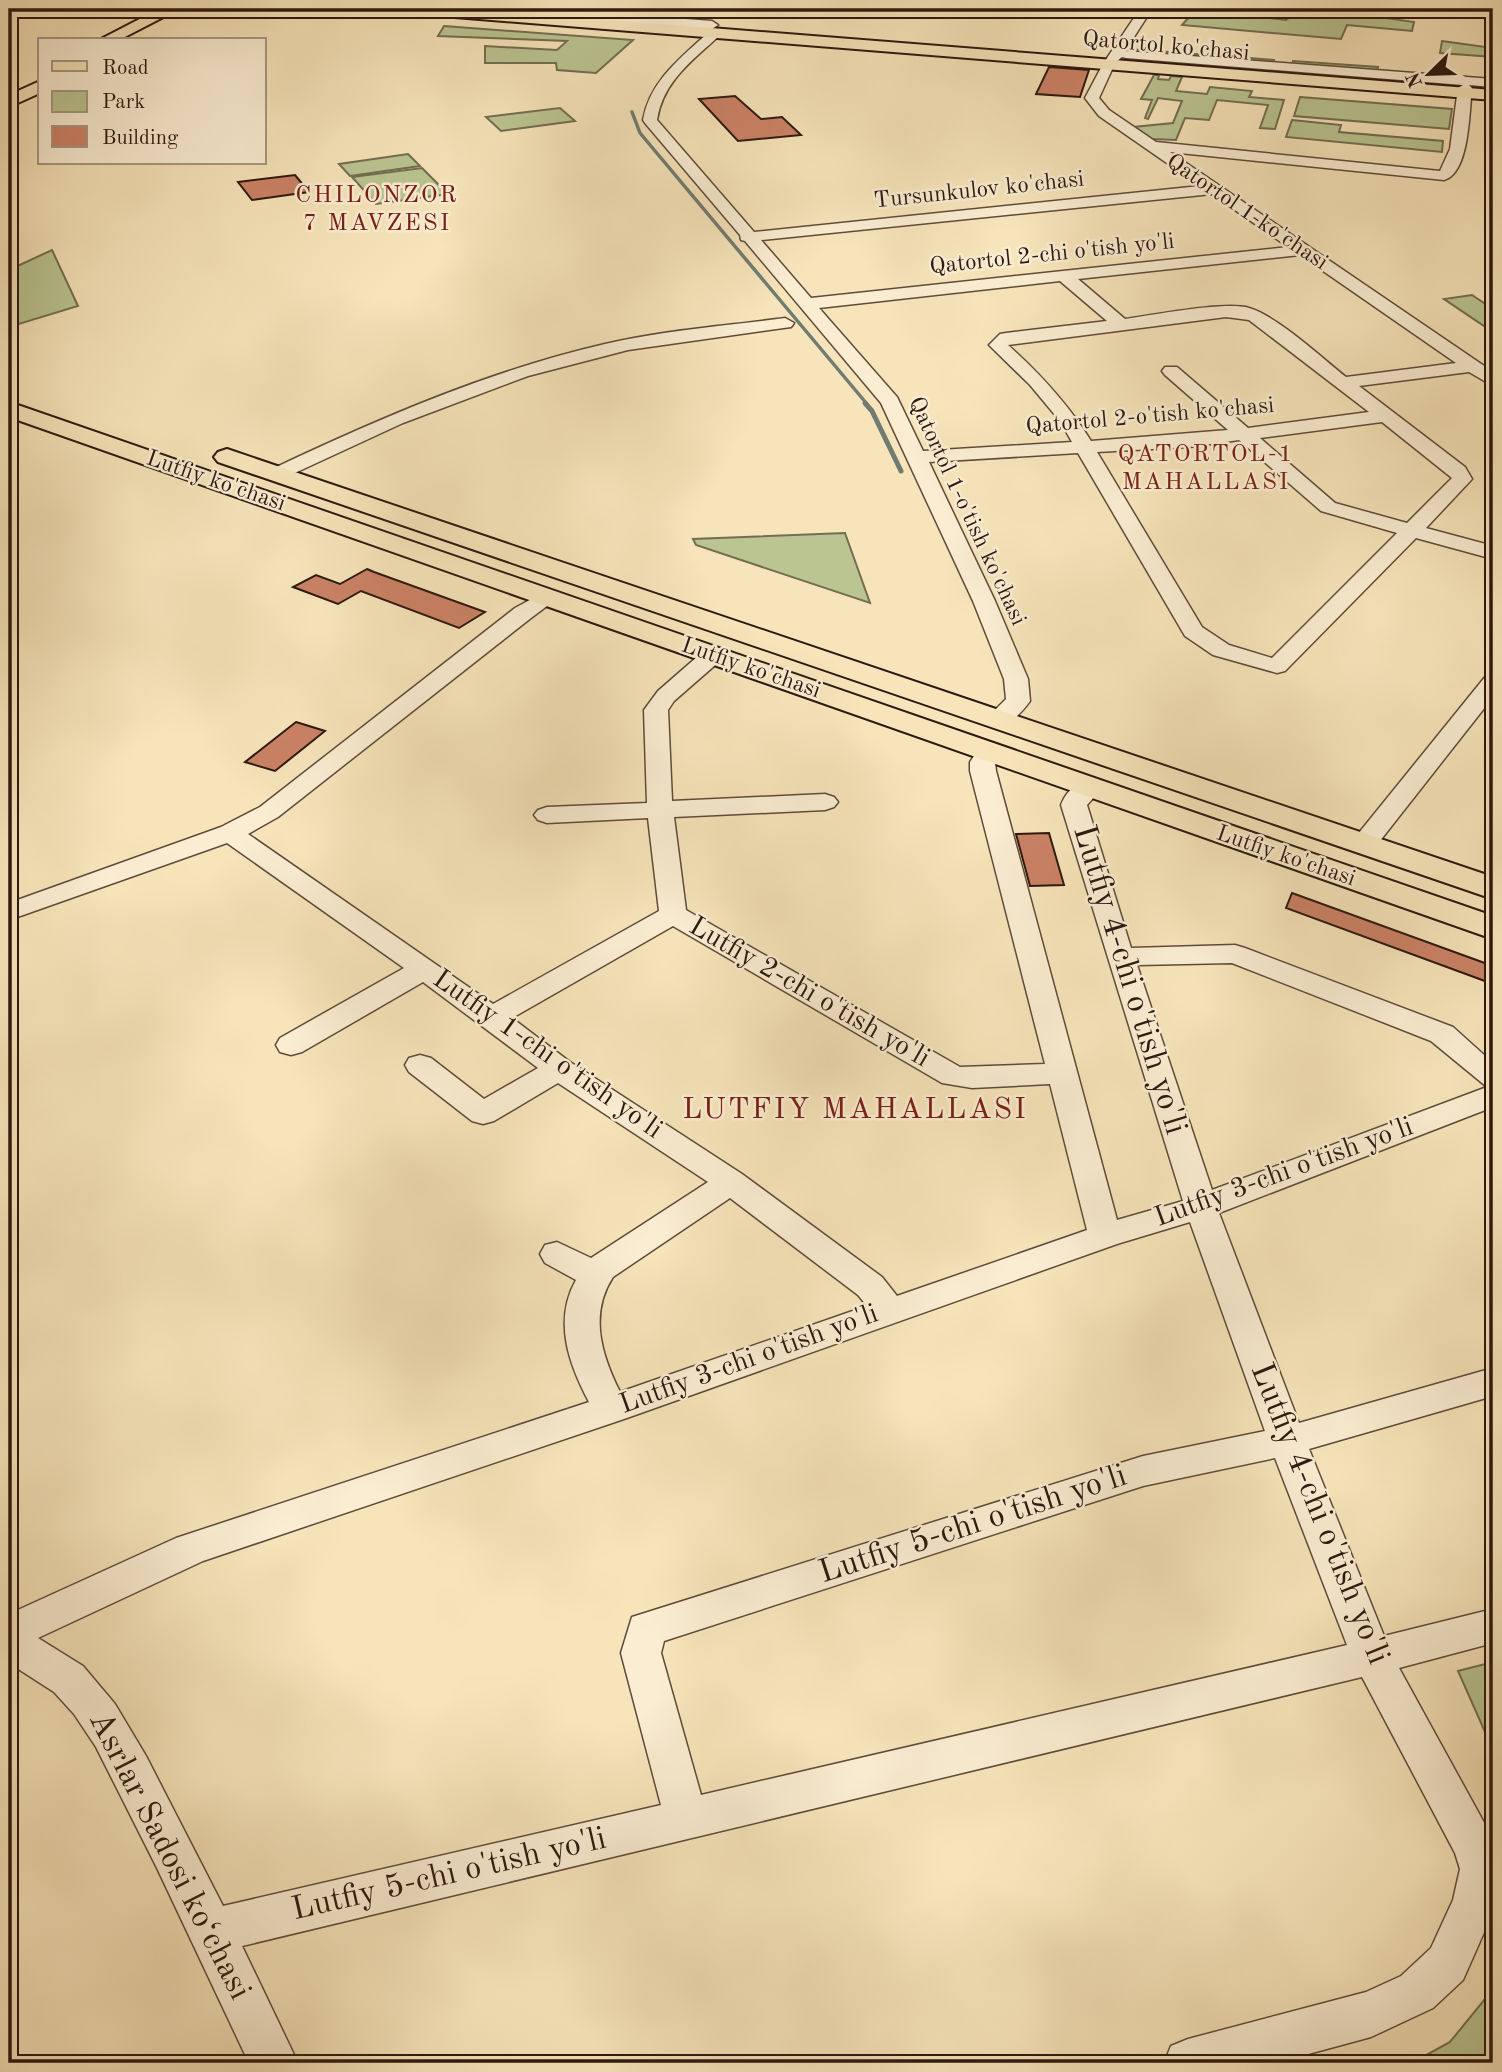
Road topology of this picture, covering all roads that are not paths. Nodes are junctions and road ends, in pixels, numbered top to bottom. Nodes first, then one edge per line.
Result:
1 (429, 9) edge
2 (457, 9) edge
3 (515, 9) edge
4 (1146, 9) edge
5 (1394, 9) edge
6 (1439, 9) edge
7 (177, 12) edge
8 (713, 27) junction
9 (112, 38) edge
10 (137, 38) edge
11 (1116, 60) junction
12 (38, 74) edge
13 (1493, 83) edge
14 (38, 87) edge
15 (9, 88) edge
16 (1464, 90) junction
17 (1493, 93) edge
18 (9, 102) edge
19 (1150, 146) junction
20 (1215, 189) junction
21 (747, 237) junction
22 (1303, 250) junction
23 (1064, 276) junction
24 (806, 304) junction
25 (785, 323) dead end
26 (1122, 325) junction
27 (1472, 366) junction
28 (1171, 371) dead end
29 (1493, 380) edge
30 (1342, 383) junction
31 (9, 409) edge
32 (1385, 416) junction
33 (1246, 435) junction
34 (1085, 448) junction
35 (142, 455) junction
36 (918, 457) junction
37 (270, 472) junction
38 (232, 487) junction
39 (1410, 530) junction
40 (1493, 553) edge
41 (548, 597) junction
42 (713, 655) junction
43 (1493, 682) edge
44 (998, 720) junction
45 (989, 752) junction
46 (1090, 787) junction
47 (825, 802) dead end
48 (660, 810) junction
49 (547, 815) dead end
50 (230, 833) junction
51 (1363, 845) junction
52 (1493, 889) edge
53 (9, 912) edge
54 (673, 914) junction
55 (1493, 928) edge
56 (1120, 957) junction
57 (424, 969) junction
58 (492, 1017) junction
59 (291, 1045) dead end
60 (420, 1065) dead end
61 (559, 1069) junction
62 (1061, 1073) junction
63 (1493, 1079) edge
64 (1493, 1096) edge
65 (731, 1182) junction
66 (1201, 1207) junction
67 (1105, 1236) junction
68 (557, 1254) dead end
69 (595, 1276) junction
70 (889, 1310) junction
71 (1493, 1382) edge
72 (611, 1409) junction
73 (1287, 1441) junction
74 (1493, 1626) edge
75 (9, 1633) edge
76 (9, 1643) edge
77 (1372, 1657) junction
78 (686, 1819) junction
79 (212, 1931) junction
80 (274, 2063) edge
81 (1188, 2063) edge

1 - 8 main road, Qatortol ko'chasi
2 - 8 main road, Qatortol ko'chasi
3 - 8 street
4 - 11 street, Qatortol 1-ko'chasi
5 - 6 street
7 - 9 main road
7 - 10 main road
8 - 11 main road, Qatortol ko'chasi
8 - 21 street, Qatortol 1-o'tish ko'chasi
11 - 13 street
11 - 16 main road, Qatortol ko'chasi
11 - 19 street, Qatortol 1-ko'chasi
12 - 15 main road
14 - 18 main road
16 - 17 main road, Qatortol ko'chasi
16 - 19 street
19 - 20 street, Qatortol 1-ko'chasi
20 - 21 street, Tursunkulov ko'chasi
20 - 22 street, Qatortol 1-ko'chasi
21 - 24 street, Qatortol 1-o'tish ko'chasi
22 - 23 street, Qatortol 2-chi o'tish yo'li
22 - 27 street, Qatortol 1-ko'chasi
23 - 24 street, Qatortol 2-chi o'tish yo'li
23 - 26 street
24 - 36 street, Qatortol 1-o'tish ko'chasi
25 - 37 street
26 - 30 street
26 - 34 street
27 - 29 street, Qatortol 1-ko'chasi
27 - 30 street
28 - 33 street
30 - 32 street
31 - 35 main road, Lutfiy ko'chasi
32 - 33 street, Qatortol 2-o'tish ko'chasi
32 - 39 street
33 - 34 street, Qatortol 2-o'tish ko'chasi
33 - 39 street
34 - 36 street, Qatortol 2-o'tish ko'chasi
34 - 39 street
35 - 37 main road, Lutfiy ko'chasi
35 - 38 main road, Lutfiy ko'chasi
36 - 44 street, Qatortol 1-o'tish ko'chasi
37 - 38 main road
37 - 44 main road, Lutfiy ko'chasi
38 - 41 main road, Lutfiy ko'chasi
39 - 40 street
41 - 42 main road, Lutfiy ko'chasi
41 - 50 street
42 - 45 main road, Lutfiy ko'chasi
42 - 48 street, Lutfiy 2-chi o'tish yo'li
43 - 51 street
44 - 51 main road, Lutfiy ko'chasi
45 - 46 main road, Lutfiy ko'chasi
45 - 62 street
46 - 55 main road, Lutfiy ko'chasi
46 - 56 street, Lutfiy 4-chi o'tish yo'li
47 - 48 street
48 - 49 street
48 - 54 street, Lutfiy 2-chi o'tish yo'li
50 - 53 street
50 - 57 street, Lutfiy 1-chi o'tish yo'li
51 - 52 main road, Lutfiy ko'chasi
54 - 58 street
54 - 62 street, Lutfiy 2-chi o'tish yo'li
56 - 63 street
56 - 66 street, Lutfiy 4-chi o'tish yo'li
57 - 58 street, Lutfiy 1-chi o'tish yo'li
57 - 59 street
58 - 61 street, Lutfiy 1-chi o'tish yo'li
60 - 61 street
61 - 65 street, Lutfiy 1-chi o'tish yo'li
62 - 67 street
64 - 66 street, Lutfiy 3-chi o'tish yo'li
65 - 69 street
65 - 70 street, Lutfiy 1-chi o'tish yo'li
66 - 67 street, Lutfiy 3-chi o'tish yo'li
66 - 73 street, Lutfiy 4-chi o'tish yo'li
67 - 70 street, Lutfiy 3-chi o'tish yo'li
68 - 69 street
69 - 72 street
70 - 72 street, Lutfiy 3-chi o'tish yo'li
71 - 73 street, Lutfiy 5-chi o'tish yo'li
72 - 75 street, Lutfiy 3-chi o'tish yo'li
73 - 77 street, Lutfiy 4-chi o'tish yo'li
73 - 78 street, Lutfiy 5-chi o'tish yo'li
74 - 77 street, Lutfiy 5-chi o'tish yo'li
76 - 79 street, Asrlar Sadosi ko‘chasi
77 - 78 street, Lutfiy 5-chi o'tish yo'li
77 - 81 street, Lutfiy 4-chi o'tish yo'li
78 - 79 street, Lutfiy 5-chi o'tish yo'li
79 - 80 street, Asrlar Sadosi ko‘chasi

